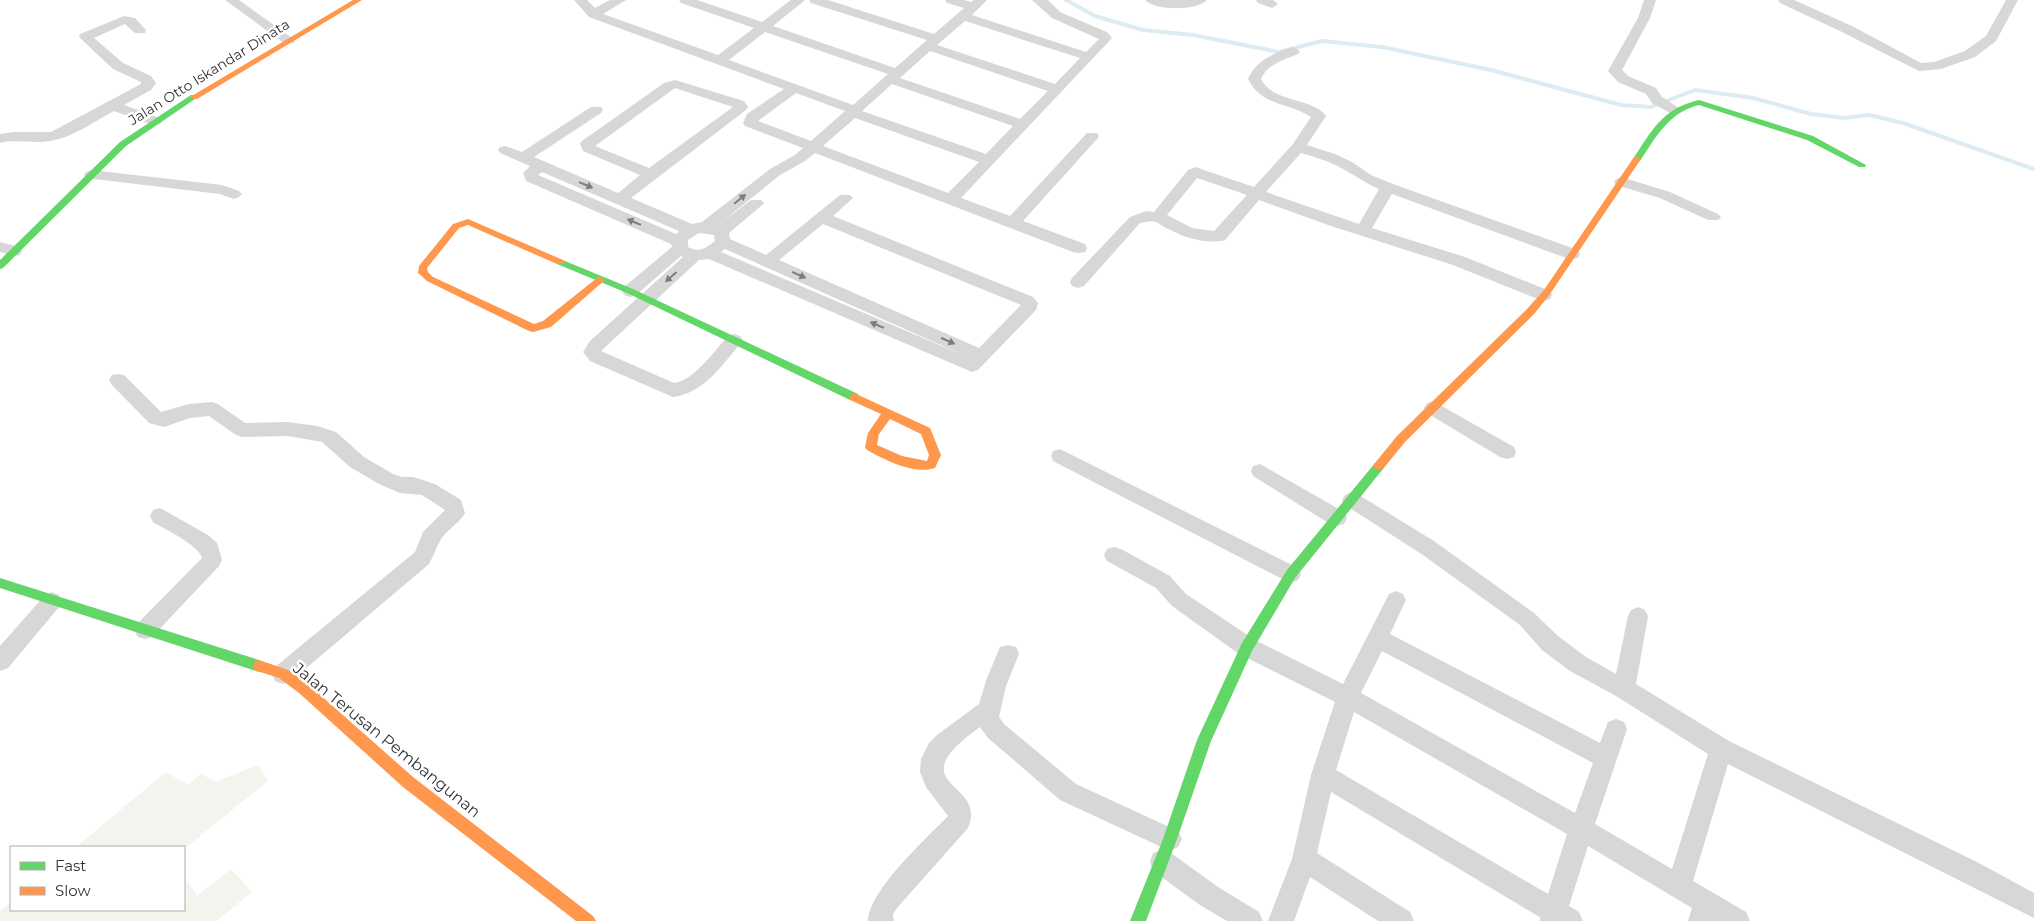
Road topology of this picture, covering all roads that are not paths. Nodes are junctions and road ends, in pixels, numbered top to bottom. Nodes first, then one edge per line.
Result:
1 (231, 0) edge
2 (358, 0) edge
3 (580, 0) edge
4 (620, 0) edge
5 (685, 0) edge
6 (799, 0) edge
7 (815, 0) edge
8 (951, 0) edge
9 (1038, 0) edge
10 (1151, 0) edge
11 (1201, 0) edge
12 (1650, 0) edge
13 (1784, 0) edge
14 (2012, 0) edge
15 (972, 7) edge
16 (593, 14) junction
17 (762, 27) junction
18 (140, 30) dead end
19 (289, 40) junction
20 (932, 43) junction
21 (1293, 50) dead end
22 (1089, 57) junction
23 (719, 61) junction
24 (894, 76) junction
25 (794, 88) junction
26 (1057, 89) junction
27 (1657, 100) joint
28 (113, 106) junction
29 (1673, 109) junction
30 (596, 110) dead end
31 (853, 111) junction
32 (155, 122) junction
33 (1023, 125) junction
34 (1092, 136) dead end
35 (0, 139) edge
36 (812, 147) junction
37 (1298, 147) junction
38 (505, 150) dead end
39 (522, 158) junction
40 (988, 160) junction
41 (1862, 165) dead end
42 (541, 166) junction
43 (651, 174) junction
44 (91, 175) junction
45 (1621, 182) junction
46 (1388, 186) junction
47 (234, 194) dead end
48 (1255, 194) junction
49 (844, 198) dead end
50 (619, 200) junction
51 (950, 200) junction
52 (821, 217) junction
53 (1160, 217) junction
54 (1712, 217) dead end
55 (1013, 223) junction
56 (1363, 230) junction
57 (701, 241) junction
58 (1080, 248) dead end
59 (7, 249) edge
60 (1572, 254) junction
61 (768, 261) junction
62 (0, 266) edge
63 (600, 280) junction
64 (1078, 282) dead end
65 (630, 291) junction
66 (1544, 295) junction
67 (646, 299) junction
68 (843, 303) junction
69 (734, 340) junction
70 (118, 380) dead end
71 (1433, 408) junction
72 (888, 413) junction
73 (1507, 452) dead end
74 (1060, 456) dead end
75 (1260, 471) dead end
76 (1352, 500) junction
77 (160, 516) dead end
78 (1337, 518) junction
79 (1114, 555) dead end
80 (1291, 574) junction
81 (0, 583) edge
82 (1396, 600) dead end
83 (52, 601) junction
84 (1638, 616) dead end
85 (144, 630) junction
86 (1378, 638) junction
87 (1247, 647) junction
88 (1008, 654) dead end
89 (0, 662) edge
90 (283, 674) junction
91 (1624, 689) junction
92 (1348, 697) junction
93 (988, 710) junction
94 (1616, 729) dead end
95 (1721, 749) junction
96 (1605, 758) junction
97 (1323, 775) junction
98 (1581, 829) junction
99 (1170, 839) junction
100 (1304, 858) junction
101 (1162, 862) junction
102 (1679, 886) junction
103 (2034, 906) edge
104 (1703, 912) edge
105 (1559, 918) edge
106 (588, 921) edge
107 (881, 921) edge
108 (1138, 921) edge
109 (1250, 921) edge
110 (1281, 921) edge
111 (1401, 921) edge
112 (1738, 921) edge

1 - 19 street
2 - 19 street, Jalan Otto Iskandar Dinata
3 - 16 street
4 - 16 street
5 - 17 street
6 - 17 street
7 - 20 street
8 - 15 street
9 - 22 street
10 - 11 street
12 - 27 street
13 - 14 street
15 - 20 street
15 - 22 street
16 - 23 street
17 - 23 street
17 - 24 street
18 - 28 street
19 - 32 street, Jalan Otto Iskandar Dinata
20 - 24 street
20 - 26 street
21 - 37 street
22 - 26 street
23 - 25 street
24 - 31 street
24 - 33 street
25 - 31 street
25 - 36 street
26 - 33 street
27 - 29 street
28 - 32 street
28 - 35 street
29 - 41 street
29 - 45 street
30 - 39 street
31 - 36 street
31 - 40 street
32 - 44 street, Jalan Otto Iskandar Dinata
33 - 40 street
34 - 55 street
36 - 51 street
36 - 57 street
37 - 46 street
37 - 48 street
38 - 39 street
39 - 42 street
40 - 51 street
42 -> 50 street
57 -> 42 street
43 - 43 street
43 - 50 street
44 - 47 street
44 - 59 street, Jalan Otto Iskandar Dinata
45 - 54 street
45 - 60 street
46 - 56 street
46 - 60 street
48 - 53 street
48 - 53 street
48 - 56 street
49 - 52 street
50 - 57 street
51 - 55 street
52 - 61 street
52 - 68 street
53 - 64 street
55 - 58 street
56 - 66 street
57 - 61 street
57 - 65 street
57 -> 67 street
57 - 68 street
59 - 62 street, Jalan Otto Iskandar Dinata
60 - 66 street
61 -> 68 street
63 - 63 street
63 - 65 street
65 - 67 street
66 - 71 street
67 - 69 street
67 - 69 street
69 - 72 street
70 - 90 street
71 - 73 street
71 - 76 street
72 - 72 street
74 - 80 street
75 - 78 street
76 - 78 street
76 - 91 street
77 - 85 street
78 - 80 street
79 - 87 street
80 - 87 street
81 - 83 street, Jalan Terusan Pembangunan
82 - 86 street
83 - 85 street, Jalan Terusan Pembangunan
83 - 89 street
84 - 91 street
85 - 90 street, Jalan Terusan Pembangunan
86 - 92 street
86 - 96 street
87 - 92 street
87 - 99 street
88 - 93 street
90 - 106 street, Jalan Terusan Pembangunan
91 - 95 street
92 - 97 street
92 - 98 street
93 - 99 street
93 - 107 street
94 - 96 street
95 - 102 street
95 - 103 street
96 - 98 street
97 - 100 street
97 - 105 street
98 - 102 street
98 - 105 street
99 - 101 street
100 - 110 street
100 - 111 street
101 - 108 street
101 - 109 street
102 - 104 street
104 - 112 street

